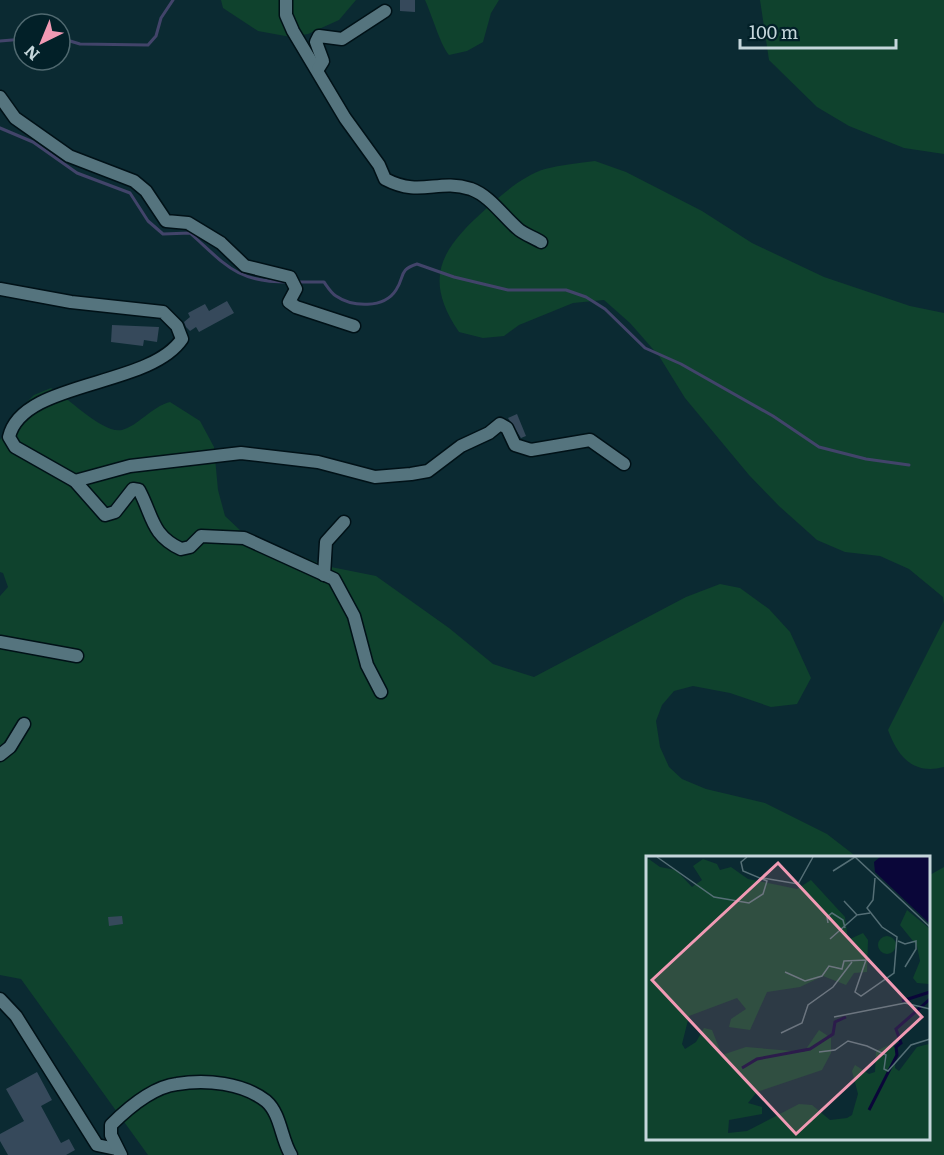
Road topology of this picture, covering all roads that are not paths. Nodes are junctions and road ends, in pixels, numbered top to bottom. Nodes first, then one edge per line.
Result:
1 (286, 0) edge
2 (385, 11) dead end
3 (318, 69) junction
4 (0, 97) edge
5 (541, 242) dead end
6 (0, 289) edge
7 (354, 327) dead end
8 (624, 464) dead end
9 (75, 481) junction
10 (344, 522) dead end
11 (324, 575) junction
12 (0, 642) edge
13 (77, 656) dead end
14 (381, 693) dead end
15 (24, 724) dead end
16 (0, 755) edge
17 (0, 999) edge
18 (118, 1152) edge
19 (291, 1155) edge

1 - 3 street
2 - 3 street
3 - 5 street
4 - 7 street
6 - 9 street
8 - 9 street
9 - 11 street
10 - 11 street
11 - 14 street
12 - 13 street
15 - 16 street
17 - 18 street
18 - 19 street

